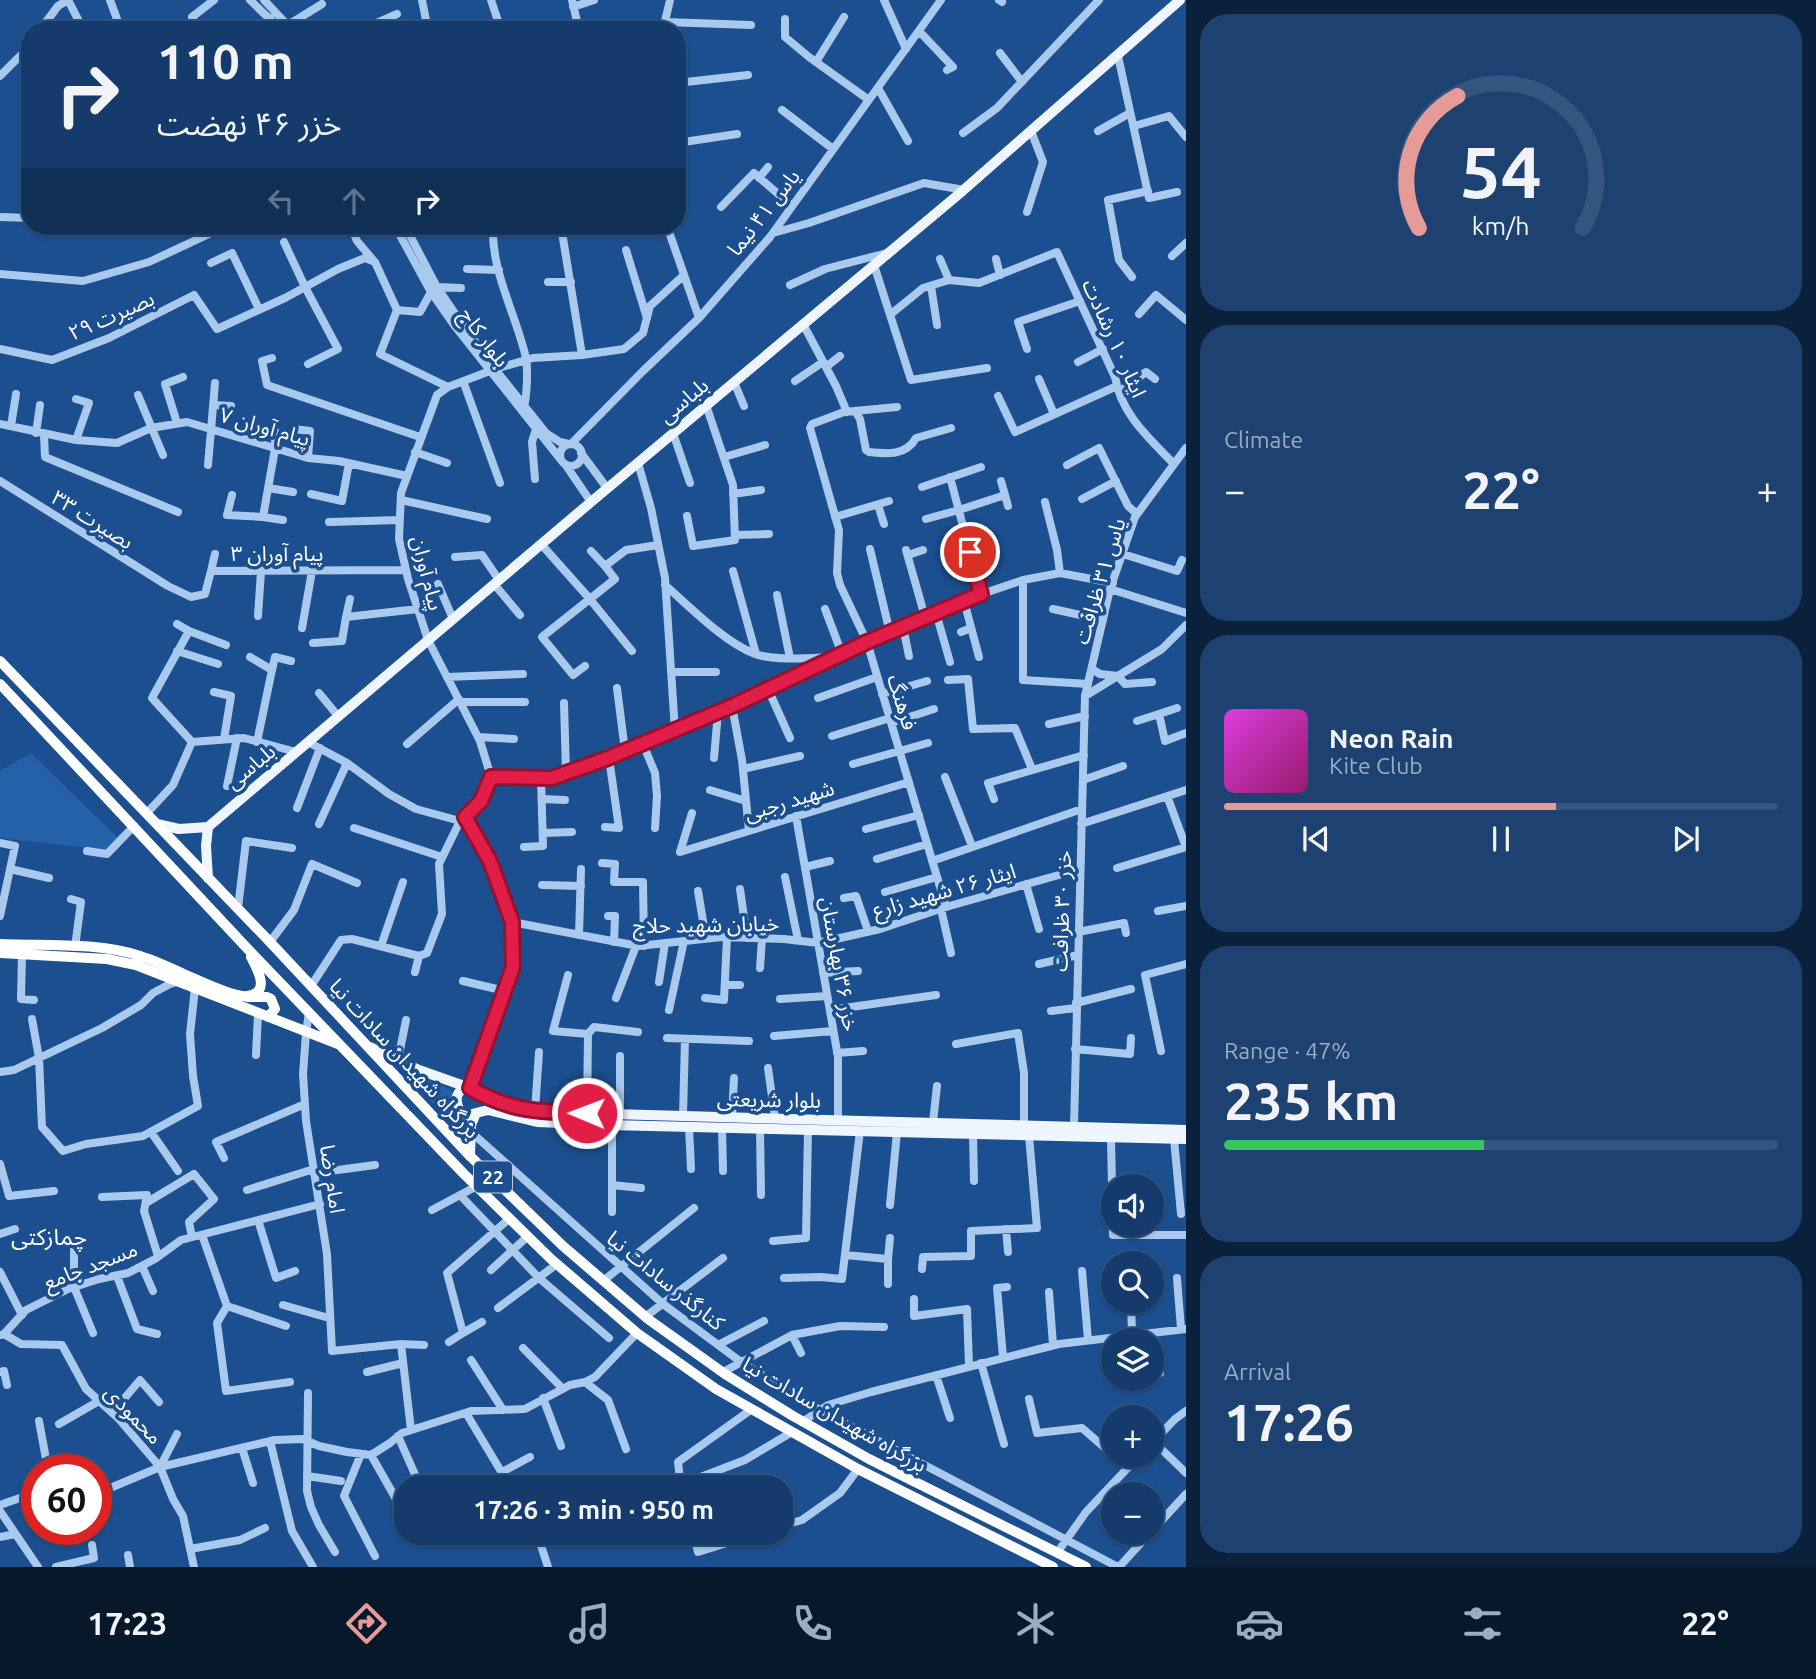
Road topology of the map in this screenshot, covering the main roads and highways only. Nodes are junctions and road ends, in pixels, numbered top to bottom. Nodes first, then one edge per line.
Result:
1 (1181, 0) edge
2 (0, 661) edge
3 (2, 689) edge
4 (156, 824) junction
5 (208, 827) junction
6 (208, 878) junction
7 (0, 944) edge
8 (245, 946) junction
9 (0, 953) edge
10 (246, 997) junction
11 (263, 1016) junction
12 (341, 1045) junction
13 (365, 1045) junction
14 (470, 1088) junction
15 (476, 1114) junction
16 (992, 1129) junction
17 (1186, 1130) edge
18 (1186, 1139) edge
19 (470, 1156) junction
20 (1054, 1567) edge
21 (1086, 1567) edge

1 - 5 main road, بلباسی
2 - 4 highway, بزرگراه شهیدان سادات نیا / 22
3 - 8 highway, بزرگراه شهیدان سادات نیا / 22
4 - 5 main road
4 - 6 highway, بزرگراه شهیدان سادات نیا / 22
5 - 6 main road
6 - 13 highway, بزرگراه شهیدان سادات نیا / 22
7 - 10 highway
8 - 10 highway
8 - 12 highway, بزرگراه شهیدان سادات نیا / 22
9 - 11 highway
10 - 11 highway
11 - 12 highway
12 - 20 highway, بزرگراه شهیدان سادات نیا / 22
13 - 14 main road, بلوار شریعتی
13 - 19 highway, بزرگراه شهیدان سادات نیا / 22
14 - 15 main road
14 - 16 main road, بلوار شریعتی
15 - 16 main road, بلوار شریعتی
15 - 19 main road
16 - 17 main road, بلوار شریعتی
16 - 18 main road, بلوار شریعتی
19 - 21 highway, بزرگراه شهیدان سادات نیا / 22

